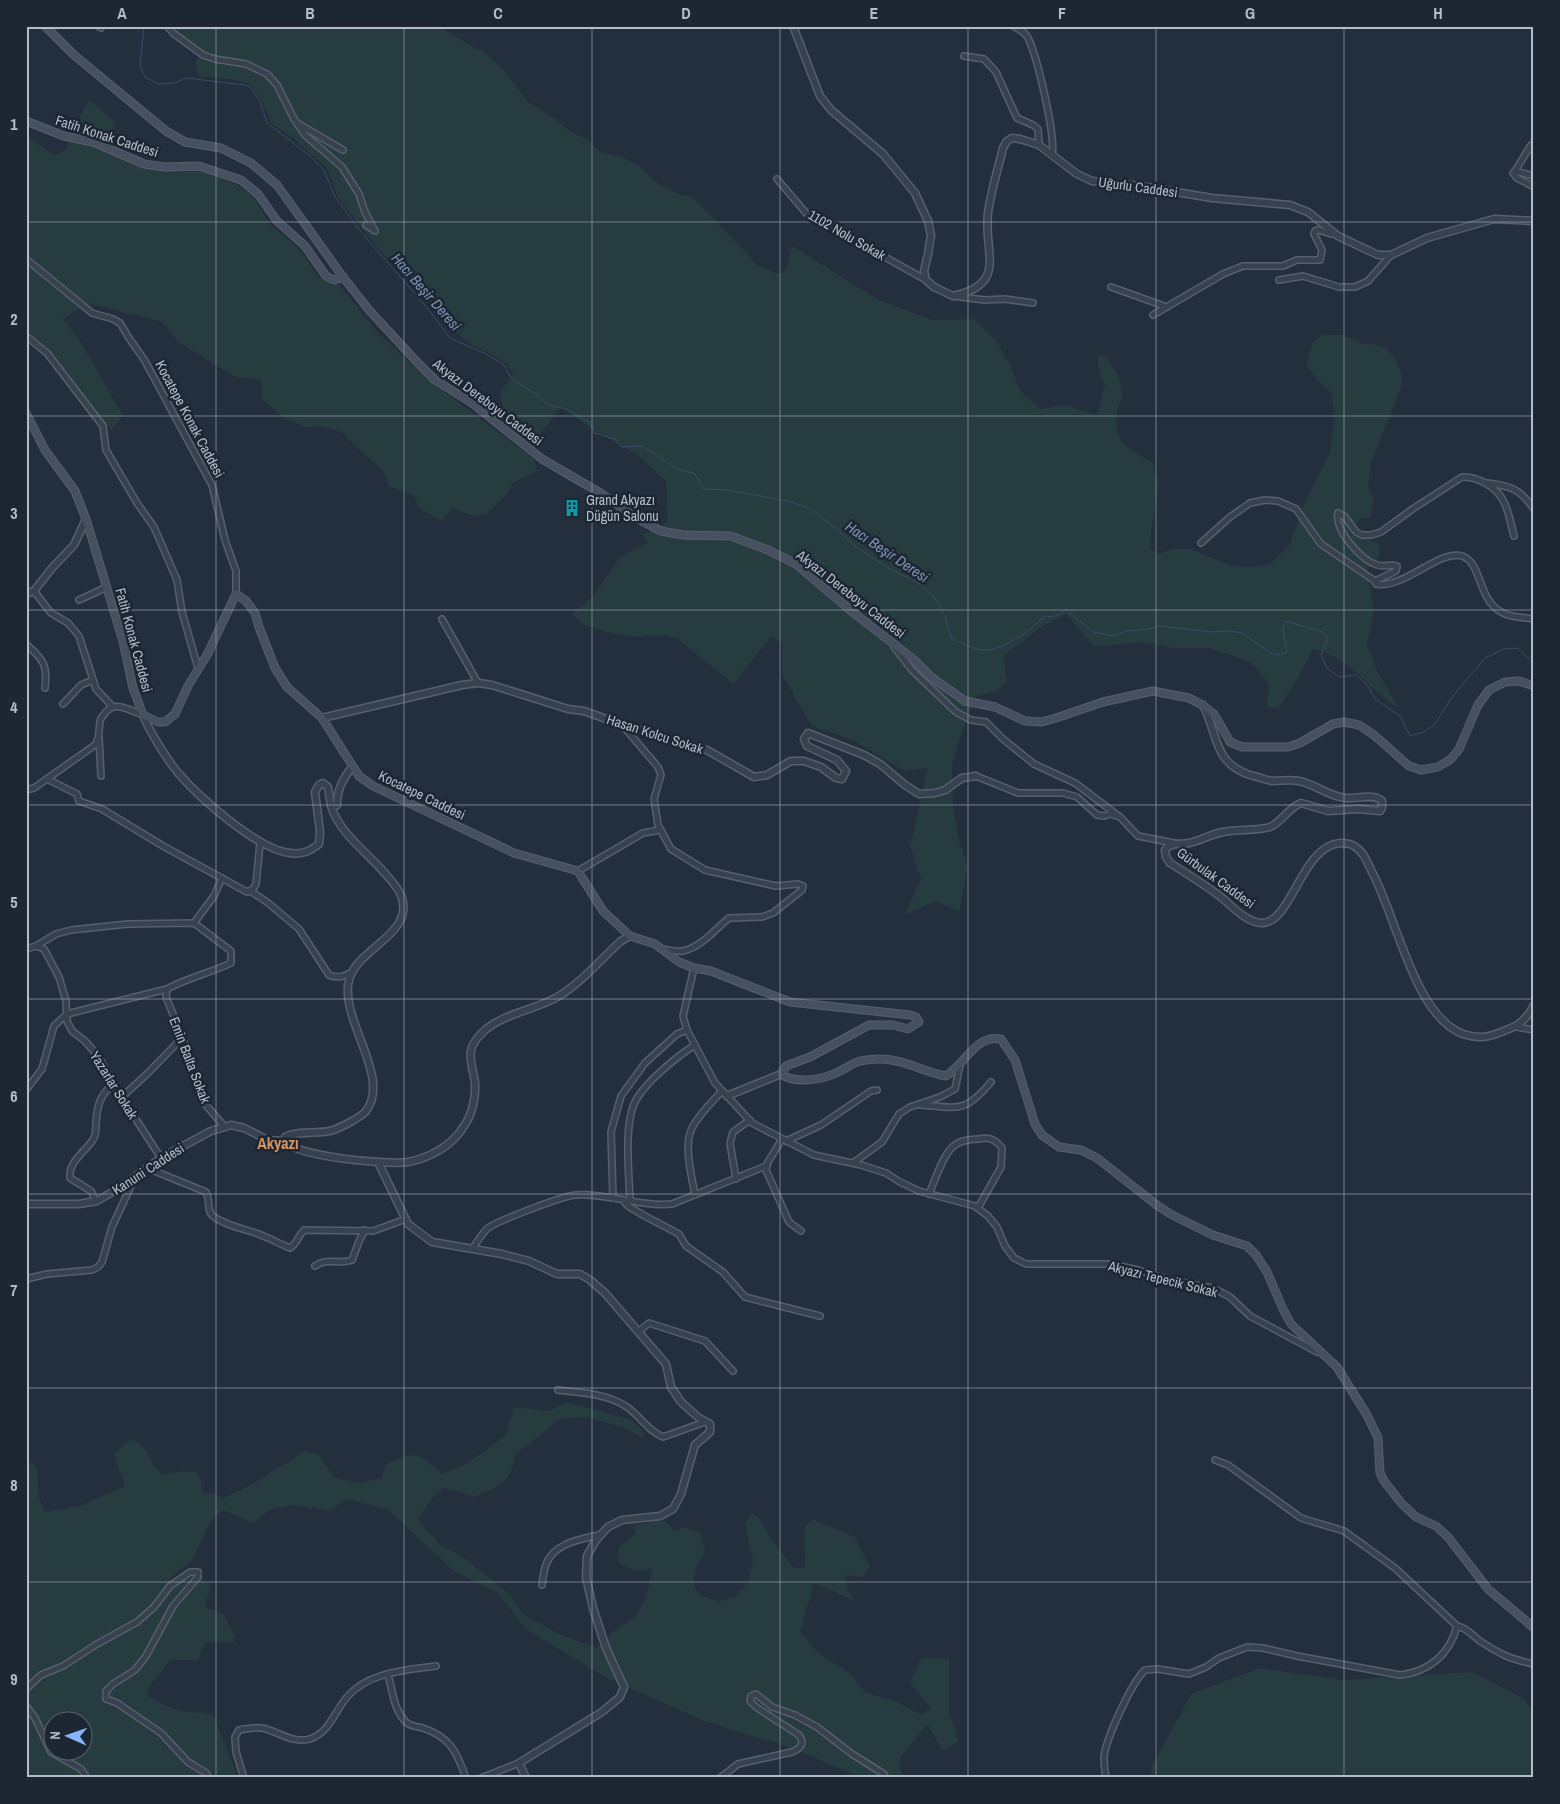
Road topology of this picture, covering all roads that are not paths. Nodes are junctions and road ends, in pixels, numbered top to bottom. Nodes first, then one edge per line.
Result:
1 (45, 26) edge
2 (167, 26) edge
3 (793, 26) edge
4 (1013, 26) edge
5 (964, 56) dead end
6 (26, 121) edge
7 (296, 123) junction
8 (1534, 144) edge
9 (1039, 145) junction
10 (343, 150) dead end
11 (1052, 154) junction
12 (1516, 171) junction
13 (1534, 176) edge
14 (777, 179) dead end
15 (1534, 187) edge
16 (1534, 221) edge
17 (366, 225) dead end
18 (1336, 234) junction
19 (1392, 255) junction
20 (26, 259) edge
21 (343, 277) junction
22 (926, 280) junction
23 (1279, 280) dead end
24 (1111, 287) dead end
25 (953, 296) junction
26 (1033, 304) dead end
27 (1167, 307) junction
28 (1153, 315) dead end
29 (26, 336) edge
30 (26, 413) edge
31 (1484, 483) junction
32 (1534, 509) edge
33 (86, 519) junction
34 (1514, 536) dead end
35 (1201, 543) dead end
36 (1375, 582) junction
37 (107, 586) junction
38 (34, 591) junction
39 (26, 594) edge
40 (236, 594) junction
41 (79, 600) dead end
42 (442, 619) dead end
43 (1534, 619) edge
44 (887, 638) junction
45 (26, 644) edge
46 (198, 668) junction
47 (93, 680) junction
48 (478, 683) junction
49 (1534, 686) edge
50 (45, 688) dead end
51 (63, 704) dead end
52 (1202, 705) junction
53 (112, 706) junction
54 (143, 715) junction
55 (322, 718) junction
56 (623, 725) junction
57 (99, 738) junction
58 (352, 767) junction
59 (101, 776) dead end
60 (976, 776) joint
61 (47, 778) junction
62 (26, 790) edge
63 (332, 807) junction
64 (1120, 817) junction
65 (661, 830) junction
66 (260, 843) junction
67 (1174, 844) junction
68 (578, 871) junction
69 (222, 878) junction
70 (250, 891) junction
71 (194, 922) junction
72 (630, 936) junction
73 (36, 946) junction
74 (26, 949) edge
75 (662, 949) junction
76 (694, 968) junction
77 (353, 972) junction
78 (167, 989) junction
79 (1534, 1006) edge
80 (67, 1014) junction
81 (1517, 1027) junction
82 (687, 1030) junction
83 (1534, 1030) edge
84 (180, 1040) junction
85 (695, 1045) junction
86 (960, 1065) junction
87 (780, 1074) junction
88 (991, 1082) dead end
89 (113, 1084) junction
90 (27, 1088) edge
91 (877, 1090) dead end
92 (725, 1093) junction
93 (918, 1104) junction
94 (750, 1120) junction
95 (225, 1126) junction
96 (784, 1140) junction
97 (284, 1141) junction
98 (160, 1158) junction
99 (378, 1162) junction
100 (854, 1163) junction
101 (766, 1166) junction
102 (147, 1168) junction
103 (137, 1175) junction
104 (736, 1179) junction
105 (929, 1194) junction
106 (695, 1195) junction
107 (613, 1198) junction
108 (623, 1200) junction
109 (96, 1201) junction
110 (630, 1201) junction
111 (26, 1204) edge
112 (978, 1208) junction
113 (406, 1219) junction
114 (365, 1230) junction
115 (801, 1231) dead end
116 (473, 1248) junction
117 (315, 1266) dead end
118 (26, 1279) edge
119 (820, 1316) dead end
120 (638, 1332) junction
121 (1329, 1358) junction
122 (733, 1371) dead end
123 (558, 1390) dead end
124 (705, 1422) junction
125 (1214, 1460) dead end
126 (602, 1533) junction
127 (542, 1585) dead end
128 (1457, 1626) junction
129 (1534, 1628) edge
130 (1534, 1664) edge
131 (436, 1666) dead end
132 (388, 1675) junction
133 (26, 1689) edge
134 (26, 1706) edge
135 (519, 1764) junction
136 (87, 1778) edge
137 (209, 1778) edge
138 (244, 1778) edge
139 (466, 1778) edge
140 (482, 1778) edge
141 (526, 1778) edge
142 (720, 1778) edge
143 (886, 1778) edge
144 (1106, 1778) edge

1 - 21 main road, Akyazı Dereboyu Caddesi
2 - 7 street
3 - 22 street
4 - 11 street
5 - 9 street
6 - 21 main road, Fatih Konak Caddesi
7 - 10 street
7 - 17 street
8 - 12 street
9 - 11 street, Uğurlu Caddesi
9 - 25 street, Uğurlu Caddesi
11 - 18 street, Uğurlu Caddesi
12 - 13 street
12 - 15 street
14 - 22 street, 1102 Nolu Sokak
16 - 19 street
18 - 19 street, Uğurlu Caddesi
18 - 27 street
19 - 23 street
20 - 40 street, Kocatepe Konak Caddesi
21 - 44 main road, Akyazı Dereboyu Caddesi
22 - 25 street
24 - 27 street
25 - 26 street
27 - 28 street
29 - 46 street
30 - 33 main road, Fatih Konak Caddesi
31 - 32 street
31 - 34 street
31 - 36 street
33 - 37 main road, Fatih Konak Caddesi
33 - 38 street
35 - 36 street
36 - 43 street
37 - 41 street
37 - 54 main road, Fatih Konak Caddesi
38 - 39 street
38 - 47 street
40 - 46 main road, Kocatepe Konak Caddesi
40 - 55 main road, Kocatepe Caddesi
42 - 48 street
44 - 52 main road, Akyazı Dereboyu Caddesi
44 - 64 street
45 - 50 street
46 - 54 main road, Kocatepe Konak Caddesi
47 - 51 street
47 - 53 street
48 - 55 street, Hasan Kolcu Sokak
48 - 56 street, Hasan Kolcu Sokak
49 - 52 main road
52 - 67 street, Gürbulak Caddesi
53 - 54 street
53 - 57 street
54 - 66 street, Fatih Konak Caddesi
55 - 58 main road, Kocatepe Caddesi
56 - 60 street, Hasan Kolcu Sokak
56 - 65 street
57 - 59 street
57 - 61 street
58 - 63 street
58 - 68 main road, Kocatepe Caddesi
60 - 64 street
61 - 62 street
61 - 69 street
63 - 66 street, Fatih Konak Caddesi
63 - 77 street
64 - 67 street
65 - 68 street
65 - 75 street
66 - 70 street
67 - 81 street, Gürbulak Caddesi
68 - 72 main road
69 - 70 street
69 - 71 street
70 - 77 street
71 - 73 street
71 - 78 street
72 - 75 main road
72 - 99 street
73 - 74 street
73 - 80 street, Yazarlar Sokak
75 - 76 main road
76 - 82 street, Akyazı Tepecik Sokak
76 - 87 main road
77 - 97 street
78 - 80 street
78 - 84 street, Emin Balta Sokak
79 - 81 street
80 - 89 street, Yazarlar Sokak
80 - 90 street
81 - 83 street
82 - 85 street, Akyazı Tepecik Sokak
82 - 107 street
84 - 89 street
84 - 95 street, Emin Balta Sokak
85 - 92 street, Akyazı Tepecik Sokak
85 - 110 street
86 - 87 main road
86 - 93 street
86 - 121 main road
87 - 92 street
88 - 93 street
89 - 98 street, Yazarlar Sokak
89 - 109 street
91 - 96 street
92 - 94 street, Akyazı Tepecik Sokak
92 - 106 street
93 - 100 street
94 - 96 street, Akyazı Tepecik Sokak
94 - 104 street
95 - 97 street
95 - 98 street, Kanuni Caddesi
96 - 100 street, Akyazı Tepecik Sokak
96 - 101 street
97 - 99 street
98 - 102 street, Kanuni Caddesi
99 - 113 street
100 - 105 street, Akyazı Tepecik Sokak
101 - 104 street
101 - 115 street
102 - 103 street, Kanuni Caddesi
102 - 114 street
103 - 109 street, Kanuni Caddesi
103 - 118 street
104 - 106 street
105 - 112 street, Akyazı Tepecik Sokak
105 - 112 street
106 - 110 street
107 - 108 street
107 - 116 street
108 - 110 street
108 - 119 street
109 - 111 street
112 - 121 street, Akyazı Tepecik Sokak
113 - 114 street
113 - 116 street
114 - 117 street
116 - 120 street
120 - 122 street
120 - 124 street
121 - 129 main road
123 - 124 street
124 - 126 street
125 - 128 street
126 - 127 street
126 - 135 street
128 - 130 street
128 - 144 street
131 - 132 street
132 - 138 street
132 - 139 street
133 - 137 street
134 - 136 street
135 - 140 street
135 - 141 street
142 - 143 street

